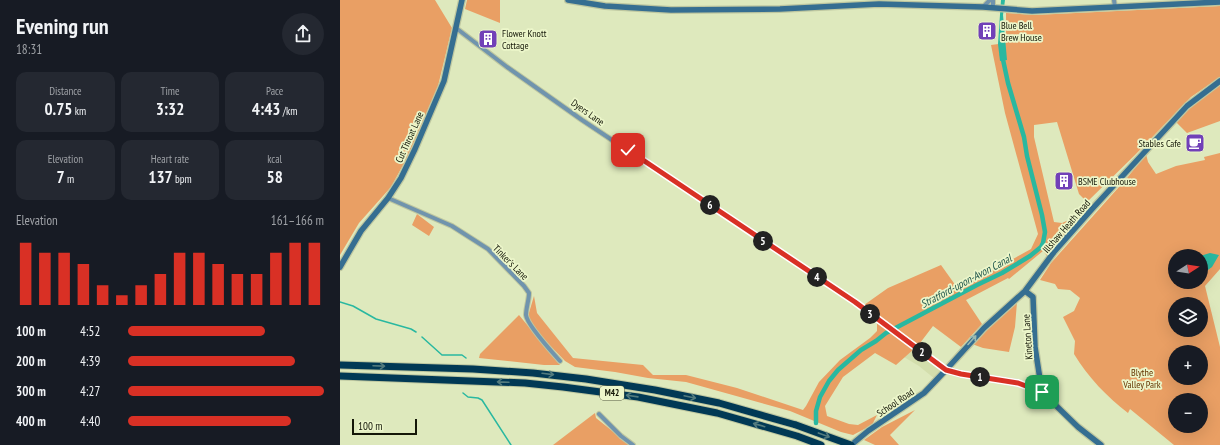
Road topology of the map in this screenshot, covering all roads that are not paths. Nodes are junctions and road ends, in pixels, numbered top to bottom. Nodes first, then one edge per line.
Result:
1 (462, 0) edge
2 (568, 0) edge
3 (992, 0) edge
4 (1114, 0) edge
5 (1220, 2) edge
6 (983, 7) junction
7 (1115, 7) junction
8 (996, 8) junction
9 (456, 28) junction
10 (1220, 81) edge
11 (388, 198) junction
12 (340, 266) edge
13 (1034, 281) junction
14 (1025, 291) junction
15 (1033, 297) junction
16 (560, 361) dead end
17 (340, 365) edge
18 (946, 370) junction
19 (340, 376) edge
20 (1042, 392) junction
21 (599, 414) dead end
22 (633, 445) edge
23 (821, 445) edge
24 (851, 445) edge
25 (1101, 445) edge

1 - 9 street, Cut Throat Lane
2 - 6 street
3 - 6 street
3 - 8 street
4 - 7 street
5 - 7 street
6 - 8 street
7 - 8 street
9 - 11 street, Cut Throat Lane
9 - 18 street, Dyers Lane
10 - 13 street, Illshaw Heath Road
11 - 12 street, Cut Throat Lane
11 - 16 street, Tinker's Lane
13 - 14 street, Illshaw Heath Road
13 - 15 street, Kineton Lane
14 - 15 street
18 -> 14 street, Illshaw Heath Road
15 - 20 street, Kineton Lane
17 -> 24 highway, M42, bridge
18 - 20 street, Dyers Lane
18 - 24 street, School Road
23 -> 19 highway, M42
20 - 25 street
21 - 22 street

